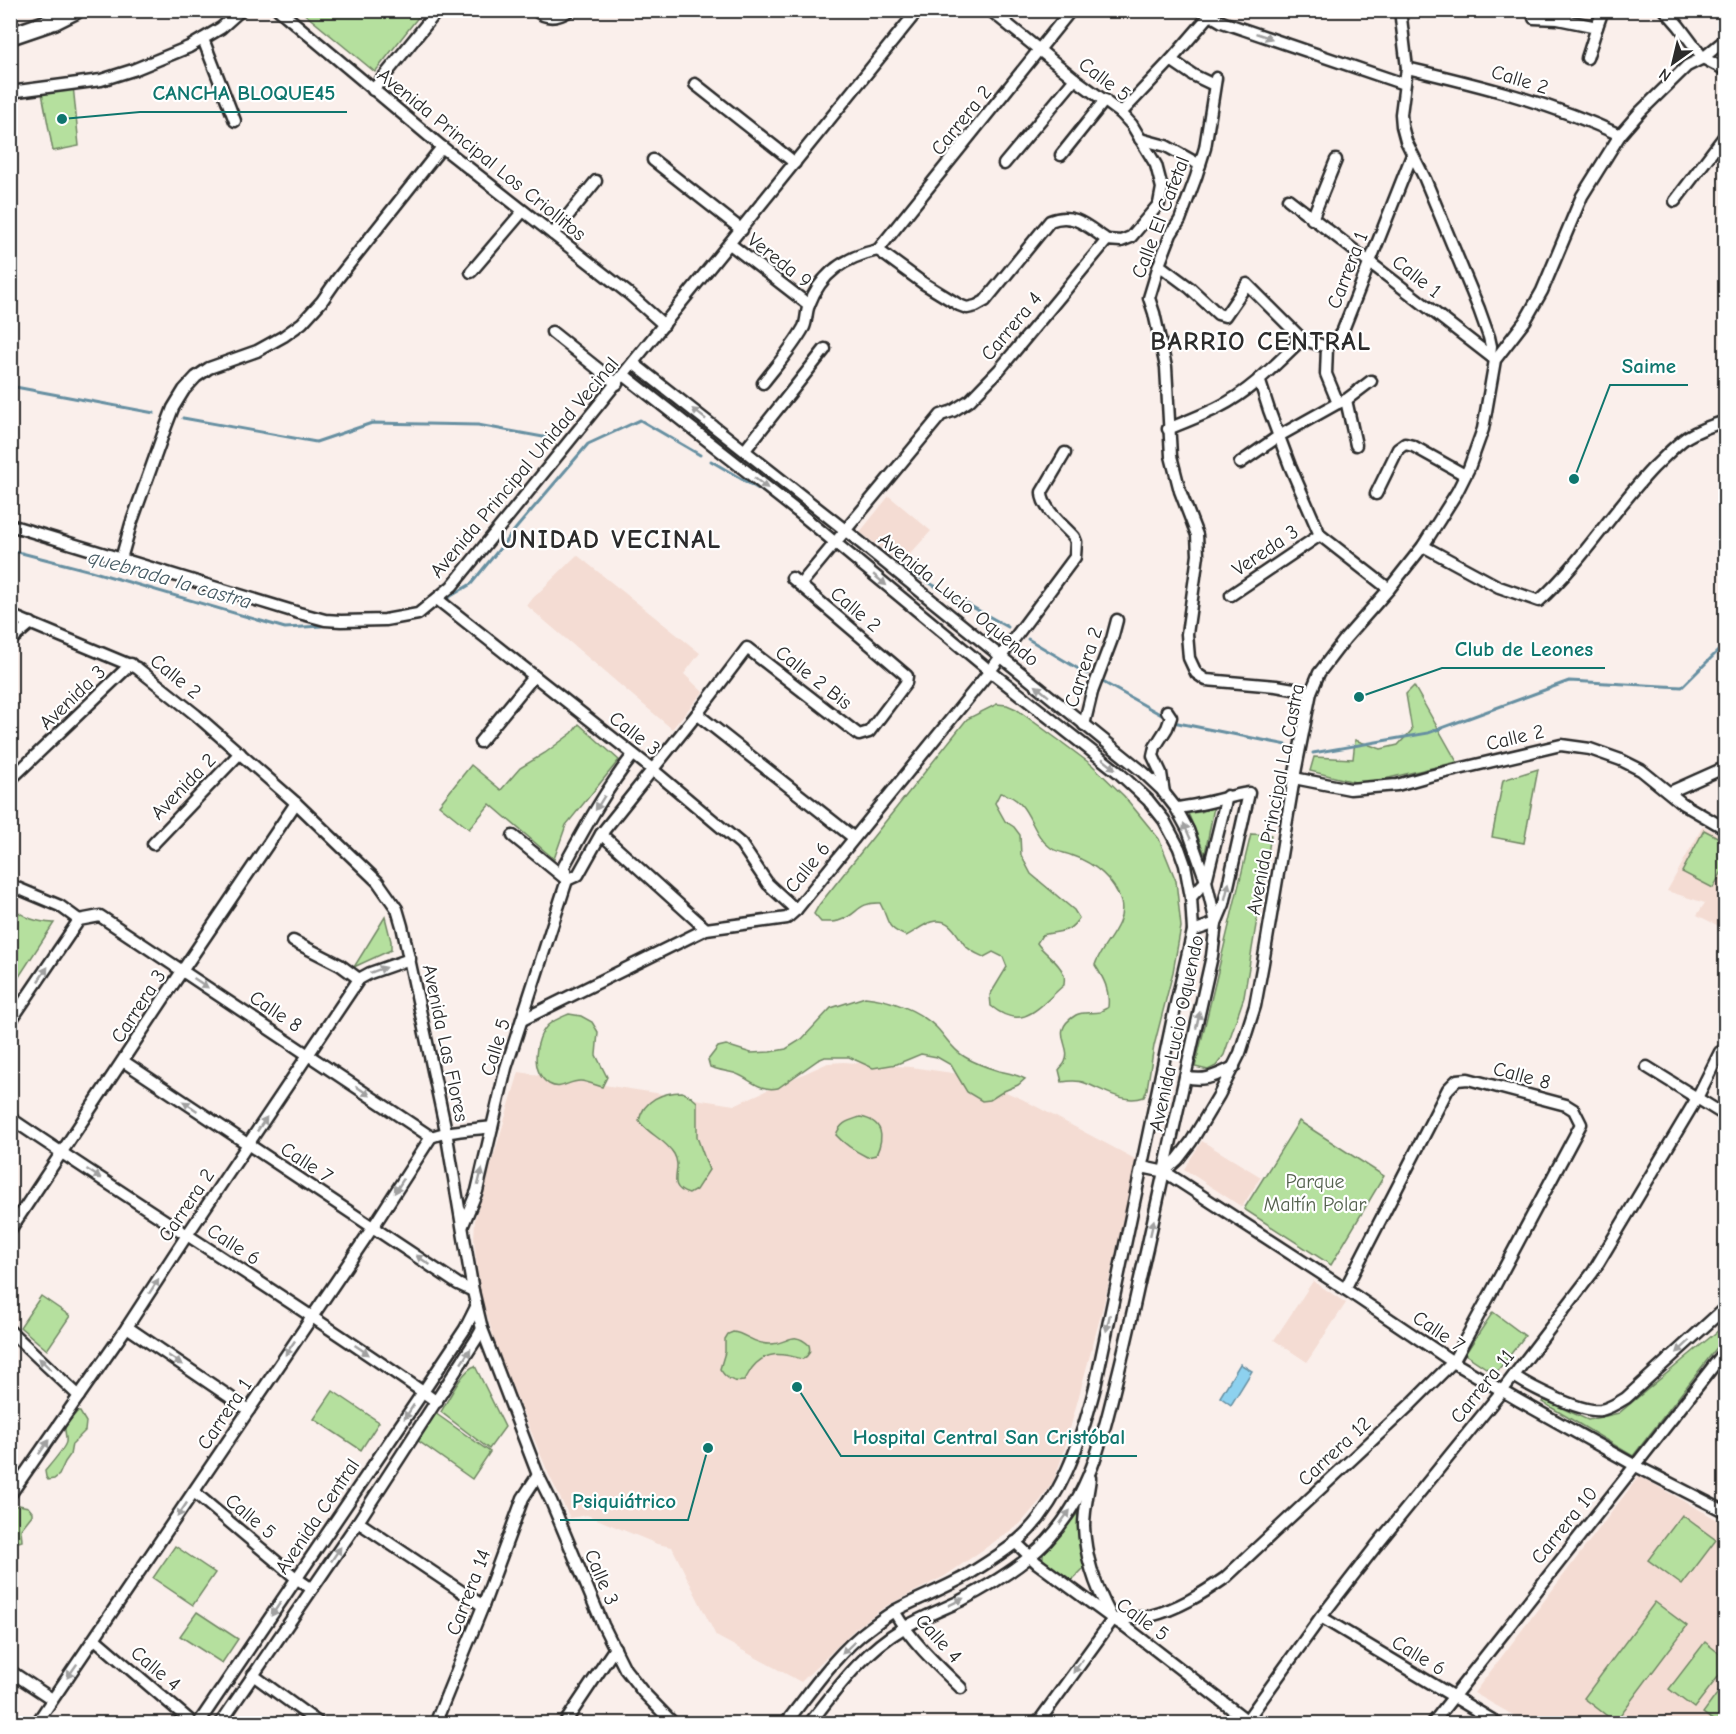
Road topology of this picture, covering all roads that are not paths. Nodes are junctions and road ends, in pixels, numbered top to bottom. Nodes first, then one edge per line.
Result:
1 (75, 10) edge
2 (241, 10) edge
3 (279, 10) edge
4 (438, 10) edge
5 (535, 10) edge
6 (570, 10) edge
7 (918, 10) edge
8 (990, 10) edge
9 (1071, 10) edge
10 (1400, 10) edge
11 (1532, 10) edge
12 (1603, 10) edge
13 (1665, 10) edge
14 (1210, 13) edge
15 (1597, 27) junction
16 (10, 36) edge
17 (203, 39) junction
18 (1725, 39) edge
19 (1039, 51) junction
20 (1587, 58) dead end
21 (1703, 58) junction
22 (1171, 60) junction
23 (1407, 68) junction
24 (1725, 70) edge
25 (1075, 79) junction
26 (695, 84) dead end
27 (1404, 84) junction
28 (373, 90) junction
29 (10, 92) edge
30 (1105, 100) junction
31 (1121, 112) junction
32 (235, 121) dead end
33 (1725, 134) edge
34 (1620, 135) junction
35 (1140, 139) junction
36 (442, 147) junction
37 (1412, 154) junction
38 (1061, 155) dead end
39 (653, 160) dead end
40 (1336, 160) dead end
41 (795, 163) junction
42 (1004, 164) dead end
43 (1200, 165) junction
44 (596, 180) dead end
45 (1288, 199) dead end
46 (1675, 201) dead end
47 (523, 210) junction
48 (1312, 219) junction
49 (742, 230) junction
50 (553, 234) junction
51 (1107, 240) junction
52 (730, 244) junction
53 (878, 250) junction
54 (1369, 261) junction
55 (1159, 265) junction
56 (471, 272) dead end
57 (809, 305) junction
58 (664, 325) junction
59 (552, 332) dead end
60 (1302, 339) junction
61 (1327, 348) junction
62 (825, 349) dead end
63 (1492, 358) junction
64 (633, 363) junction
65 (620, 379) junction
66 (1259, 379) junction
67 (1371, 381) dead end
68 (763, 383) dead end
69 (1342, 401) junction
70 (1725, 421) edge
71 (1168, 429) junction
72 (1279, 436) junction
73 (1356, 445) dead end
74 (745, 450) junction
75 (1065, 453) dead end
76 (1240, 463) dead end
77 (1465, 475) junction
78 (1376, 494) dead end
79 (10, 525) edge
80 (845, 530) junction
81 (1320, 535) junction
82 (835, 542) junction
83 (1423, 546) junction
84 (122, 560) junction
85 (1389, 589) junction
86 (1231, 595) dead end
87 (437, 599) junction
88 (10, 615) edge
89 (1117, 620) dead end
90 (31, 623) junction
91 (10, 641) edge
92 (747, 648) joint
93 (1000, 657) junction
94 (131, 664) junction
95 (990, 671) junction
96 (534, 676) junction
97 (1311, 692) junction
98 (1167, 711) dead end
99 (697, 714) junction
100 (1084, 725) junction
101 (859, 735) joint
102 (480, 742) dead end
103 (240, 753) junction
104 (633, 755) junction
105 (1725, 767) edge
106 (652, 770) junction
107 (1294, 778) junction
108 (10, 780) edge
109 (1670, 792) junction
110 (1164, 793) junction
111 (1227, 796) junction
112 (296, 803) junction
113 (1176, 808) junction
114 (1725, 829) edge
115 (601, 834) junction
116 (513, 836) dead end
117 (854, 838) junction
118 (153, 844) dead end
119 (567, 880) junction
120 (1206, 880) junction
121 (10, 885) edge
122 (1191, 897) junction
123 (796, 910) junction
124 (79, 920) junction
125 (1216, 923) junction
126 (706, 929) junction
127 (1193, 930) junction
128 (293, 941) dead end
129 (410, 960) junction
130 (182, 970) junction
131 (359, 979) junction
132 (522, 1020) junction
133 (10, 1022) edge
134 (1720, 1052) dead end
135 (309, 1055) junction
136 (123, 1061) junction
137 (1234, 1067) junction
138 (1647, 1067) dead end
139 (1185, 1077) junction
140 (1697, 1098) junction
141 (1725, 1116) edge
142 (10, 1118) edge
143 (1581, 1124) joint
144 (492, 1127) junction
145 (446, 1131) junction
146 (431, 1137) junction
147 (248, 1145) junction
148 (61, 1152) junction
149 (1142, 1167) junction
150 (1165, 1172) junction
151 (463, 1225) junction
152 (373, 1227) junction
153 (10, 1230) edge
154 (187, 1235) junction
155 (1346, 1289) junction
156 (473, 1291) junction
157 (476, 1307) junction
158 (1725, 1307) edge
159 (312, 1316) junction
160 (127, 1327) junction
161 (465, 1329) junction
162 (10, 1331) edge
163 (480, 1334) junction
164 (1725, 1350) edge
165 (1453, 1362) junction
166 (1514, 1376) junction
167 (1095, 1387) junction
168 (1114, 1391) junction
169 (1502, 1391) junction
170 (423, 1392) junction
171 (79, 1396) junction
172 (437, 1402) junction
173 (249, 1410) junction
174 (1636, 1466) junction
175 (1091, 1472) junction
176 (538, 1475) junction
177 (194, 1492) junction
178 (10, 1495) edge
179 (1725, 1512) edge
180 (358, 1522) junction
181 (1015, 1542) junction
182 (1030, 1556) junction
183 (1092, 1572) junction
184 (296, 1578) junction
185 (1068, 1586) junction
186 (312, 1589) junction
187 (483, 1606) junction
188 (894, 1611) junction
189 (1321, 1617) junction
190 (1113, 1619) junction
191 (903, 1628) junction
192 (95, 1639) junction
193 (615, 1648) junction
194 (10, 1671) edge
195 (253, 1675) junction
196 (961, 1688) dead end
197 (1453, 1697) junction
198 (52, 1699) junction
199 (1247, 1723) edge
200 (36, 1724) edge
201 (196, 1724) edge
202 (220, 1724) edge
203 (320, 1724) edge
204 (435, 1724) edge
205 (564, 1724) edge
206 (674, 1724) edge
207 (785, 1724) edge
208 (809, 1724) edge
209 (1037, 1724) edge
210 (1432, 1724) edge
211 (1499, 1724) edge

1 - 16 main road
2 - 17 street
3 - 28 street, Avenida Principal Los Criollitos
4 - 28 street
5 - 6 street
7 - 41 street, Avenida Principal Unidad Vecinal
8 - 19 street, Calle 5
9 - 19 street, Carrera 2
10 - 23 street
11 - 15 street
12 - 15 street
13 - 21 street
14 - 22 street
14 -> 27 street
15 - 20 street
17 - 29 street
17 - 32 street
18 - 21 street, Avenida Principal La Castra
19 - 25 street, Calle 5
19 - 53 street, Carrera 2
21 - 24 street
21 - 34 street, Avenida Principal La Castra
22 - 31 street
22 - 43 street, Calle El Cafetal
23 - 27 street
23 - 34 street, Calle 2
25 - 30 street, Calle 5
25 - 42 street
26 - 41 street
27 - 37 street
28 - 36 street, Avenida Principal Los Criollitos
30 - 31 street, Calle 5
30 - 38 street
31 - 35 street, Calle 5
33 - 46 street
34 - 63 street, Avenida Principal La Castra
35 - 43 street
35 - 51 street
36 - 47 street, Avenida Principal Los Criollitos
36 - 84 street
37 - 54 street, Carrera 1
37 - 63 street
39 - 49 street
40 - 48 street
41 - 49 street, Avenida Principal Unidad Vecinal
43 - 55 street, Calle El Cafetal
44 - 50 street
45 - 48 street, Calle 1
47 - 50 street, Avenida Principal Los Criollitos
47 - 56 street
48 - 54 street, Calle 1
49 - 52 street, Avenida Principal Unidad Vecinal
50 - 58 street, Avenida Principal Los Criollitos
51 - 53 street
51 - 80 street, Carrera 4
52 - 57 street, Vereda 9
52 - 58 street, Avenida Principal Unidad Vecinal
53 - 57 street, Vereda 9
54 - 61 street, Carrera 1
54 - 63 street, Calle 1
55 - 60 street
55 - 71 street, Calle El Cafetal
57 - 68 street, Vereda 9
58 - 64 street, Avenida Principal Unidad Vecinal
59 - 65 street, Avenida Lucio Oquendo
60 - 61 street
60 - 66 street
61 - 69 street
62 - 74 street
63 - 77 street, Avenida Principal La Castra
64 - 65 street, Avenida Principal Unidad Vecinal
74 -> 64 street, Avenida Lucio Oquendo
65 -> 82 street, Avenida Lucio Oquendo
65 - 87 street, Avenida Principal Unidad Vecinal
66 - 71 street
66 - 72 street
67 - 69 street
69 - 72 street
69 - 73 street
70 - 83 street
71 - 97 street, Calle El Cafetal
72 - 76 street
72 - 81 street
74 - 80 street, Avenida Lucio Oquendo
75 - 93 street
77 - 78 street
77 - 83 street, Avenida Principal La Castra
79 - 84 street, Avenida Principal Unidad Vecinal
80 - 82 street
80 - 93 street, Avenida Lucio Oquendo
81 - 85 street
81 - 86 street, Vereda 3
82 -> 95 street, Avenida Lucio Oquendo
82 - 101 street, Calle 2
83 - 85 street, Avenida Principal La Castra
84 - 87 street, Avenida Principal Unidad Vecinal
85 - 97 street, Avenida Principal La Castra
87 - 96 street, Calle 3
88 - 90 street, Calle 2
89 - 100 street, Carrera 2
90 - 91 street
90 - 94 street, Calle 2
92 - 99 street, Calle 5
92 - 101 street, Calle 2 Bis
93 - 95 street
100 -> 93 street, Avenida Lucio Oquendo
94 - 103 street, Calle 2
94 - 108 street, Avenida 3
95 - 117 street, Calle 6
95 -> 122 street, Avenida Lucio Oquendo
96 - 102 street
96 - 104 street, Calle 3
97 - 107 street, Avenida Principal La Castra
98 - 110 street
99 - 106 street, Calle 5
99 - 117 street
100 - 110 street, Avenida Lucio Oquendo
103 - 112 street, Calle 2
103 - 118 street, Avenida 2
104 - 106 street, Calle 3
104 -> 119 street, Calle 5
105 - 109 street
106 - 115 street, Calle 5
106 - 123 street, Calle 3
107 - 109 street, Calle 2
107 - 137 street, Avenida Principal La Castra
109 - 114 street, Calle 2
110 - 113 street, Avenida Lucio Oquendo
111 - 113 street
111 - 120 street
125 -> 111 street
112 - 129 street, Avenida Las Flores
112 - 130 street, Carrera 3
120 -> 113 street, Avenida Lucio Oquendo
115 - 119 street, Calle 5
115 - 126 street
116 - 119 street
117 - 123 street, Calle 6
119 - 132 street, Calle 5
120 - 122 street
120 - 125 street, Avenida Lucio Oquendo
121 - 124 street
122 - 127 street, Avenida Lucio Oquendo
123 - 126 street, Calle 6
124 - 130 street, Calle 8
133 -> 124 street
125 - 127 street
139 -> 125 street, Avenida Lucio Oquendo
126 - 132 street, Calle 6
127 - 149 street, Avenida Lucio Oquendo
128 - 131 street
131 -> 129 street
129 - 145 street, Avenida Las Flores
130 -> 135 street, Calle 8
130 - 136 street, Carrera 3
131 - 135 street, Carrera 2
132 - 144 street, Calle 5
134 - 140 street, Carrera 11
135 -> 146 street, Calle 8
147 -> 135 street, Carrera 2
147 -> 136 street, Calle 7
136 - 148 street, Carrera 3
137 - 139 street
137 - 150 street, Avenida Principal La Castra
138 - 140 street
139 - 150 street, Avenida Lucio Oquendo
140 - 141 street
140 - 166 street, Carrera 11
142 - 148 street, Calle 6
143 - 155 street, Calle 8
143 - 165 street, Carrera 12
144 - 145 street
151 -> 144 street, Calle 5
145 - 146 street
145 - 151 street, Avenida Las Flores
146 -> 152 street, Carrera 1
147 - 152 street, Calle 7
147 - 154 street, Carrera 2
148 - 153 street, Carrera 3
148 -> 154 street, Calle 6
149 - 150 street, Calle 7
149 -> 167 street, Avenida Lucio Oquendo
150 - 155 street, Calle 7
168 -> 150 street, Avenida Lucio Oquendo
151 - 156 street, Avenida Las Flores
156 -> 152 street, Calle 7
152 - 159 street, Carrera 1
154 - 159 street, Calle 6
160 -> 154 street, Carrera 2
155 - 165 street, Calle 7
156 - 157 street, Avenida Las Flores
157 - 161 street, Avenida Central
157 - 163 street, Avenida Las Flores
158 -> 166 street
159 -> 170 street, Calle 6
159 -> 173 street, Carrera 1
160 - 171 street, Carrera 2
160 -> 173 street
161 - 163 street
161 - 170 street, Avenida Central
171 -> 162 street
172 -> 163 street, Avenida Central
163 - 176 street, Calle 3
164 - 174 street, Carrera 10
165 - 169 street, Calle 7
165 - 190 street, Carrera 12
166 - 169 street, Carrera 11
167 - 168 street
167 - 181 street, Avenida Lucio Oquendo
168 - 175 street, Avenida Lucio Oquendo
169 - 174 street, Calle 7
169 - 189 street, Carrera 11
170 - 172 street, Calle 6
170 -> 184 street, Avenida Central
178 -> 171 street, Carrera 2
172 - 180 street, Avenida Central
173 - 177 street, Carrera 1
174 - 179 street, Calle 7
174 - 197 street, Carrera 10
182 -> 175 street, Avenida Lucio Oquendo
175 - 183 street
176 - 187 street, Carrera 14
176 - 193 street, Calle 3
177 - 184 street, Calle 5
177 -> 192 street, Carrera 1
186 -> 180 street, Avenida Central
180 - 187 street
181 - 182 street, Calle 5
181 - 188 street, Avenida Lucio Oquendo
182 - 185 street, Calle 5
191 -> 182 street, Avenida Lucio Oquendo
183 - 185 street
183 - 190 street
184 - 186 street, Calle 5
184 -> 201 street, Avenida Central
185 - 190 street, Calle 5
186 - 195 street, Avenida Central
187 - 204 street, Carrera 14
188 - 191 street, Calle 4
188 -> 207 street, Avenida Lucio Oquendo
189 - 197 street, Calle 6
189 - 199 street, Carrera 11
190 - 199 street, Calle 5
190 -> 209 street
191 - 196 street, Calle 4
191 - 208 street, Avenida Lucio Oquendo
192 -> 198 street, Carrera 1
192 - 201 street, Calle 4
193 - 205 street
193 - 206 street, Calle 3
194 - 198 street
195 - 202 street, Avenida Central
195 - 203 street
197 - 210 street, Carrera 10
197 - 211 street, Calle 6
198 - 200 street, Carrera 1

